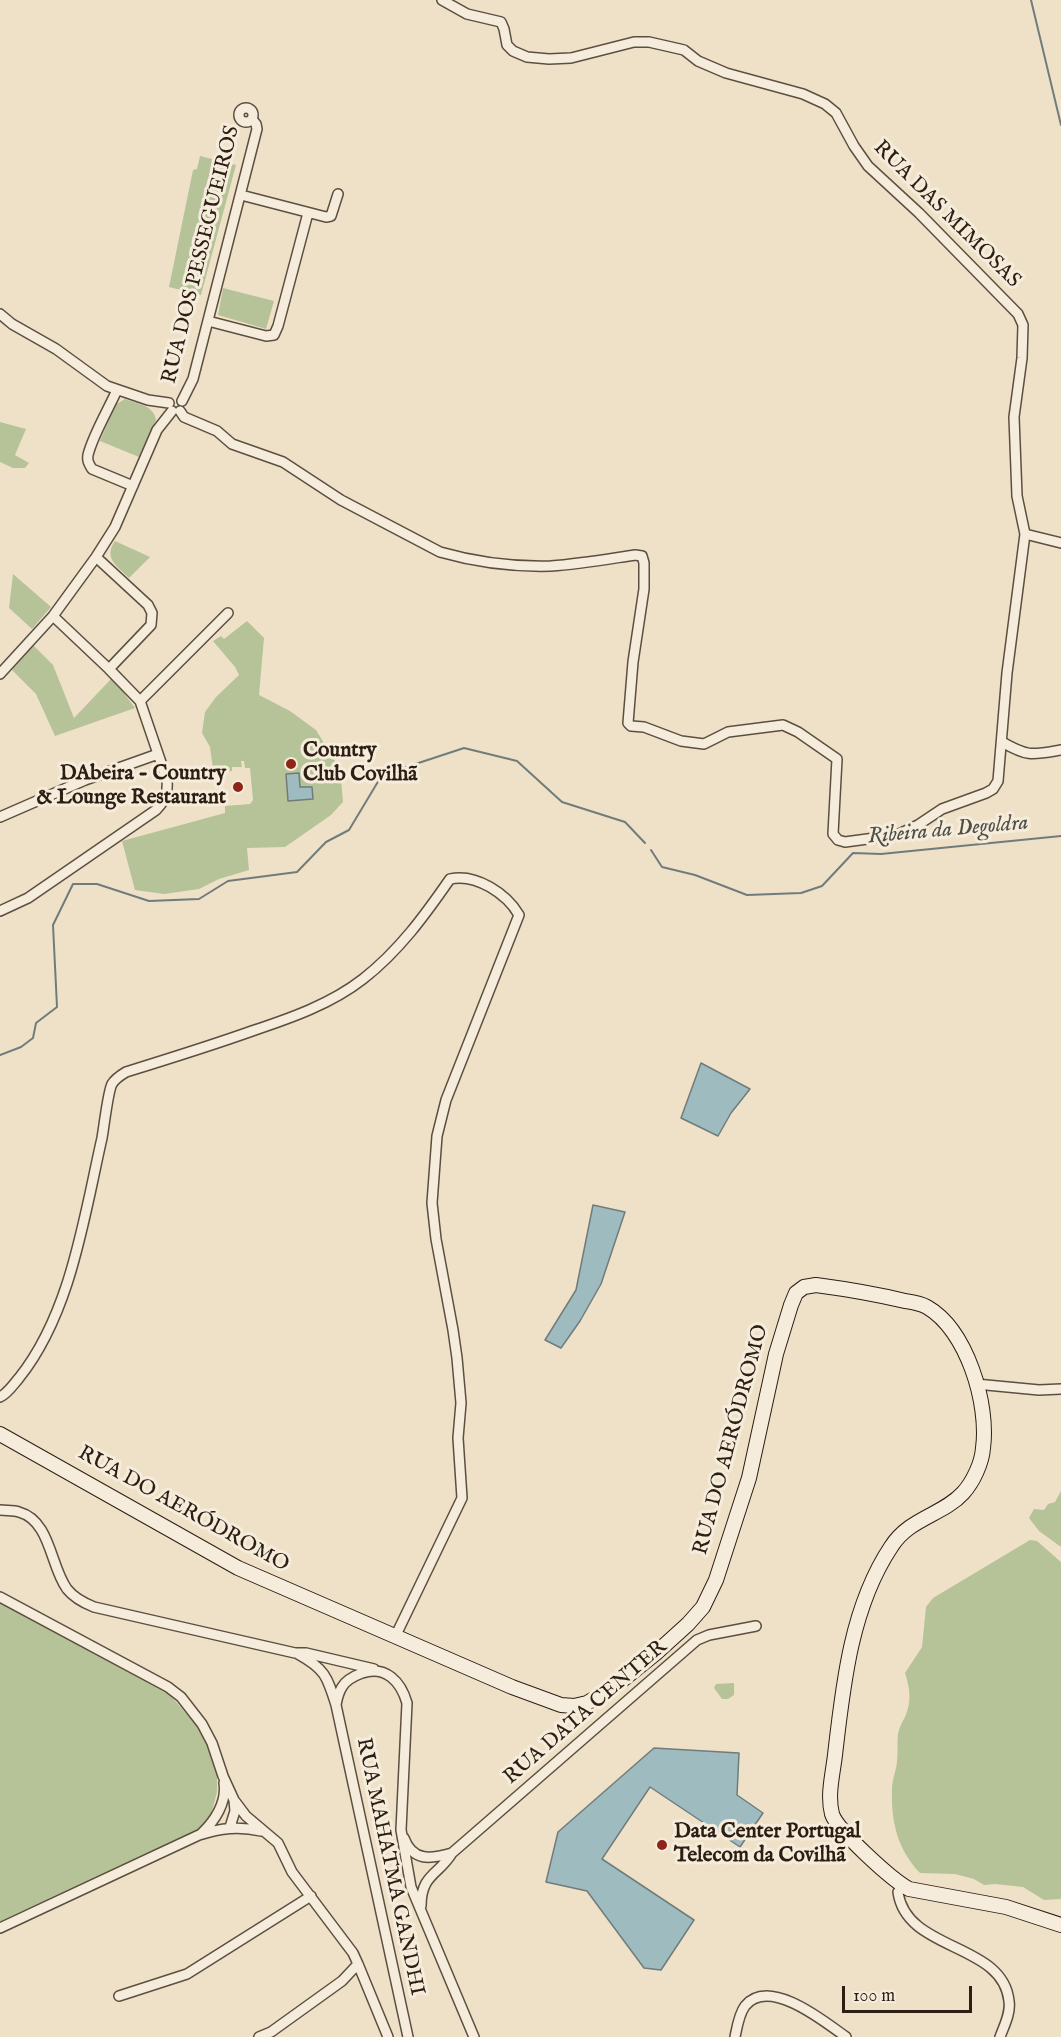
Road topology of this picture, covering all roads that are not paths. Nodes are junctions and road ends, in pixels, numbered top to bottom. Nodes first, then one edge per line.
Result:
1 (442, 0) edge
2 (252, 119) dead end
3 (338, 194) dead end
4 (241, 195) junction
5 (308, 213) junction
6 (0, 314) edge
7 (207, 321) junction
8 (117, 390) junction
9 (176, 407) junction
10 (133, 486) junction
11 (1025, 534) junction
12 (1061, 543) edge
13 (96, 557) junction
14 (228, 613) dead end
15 (53, 616) junction
16 (110, 669) junction
17 (0, 674) edge
18 (140, 701) junction
19 (1002, 742) junction
20 (1061, 750) edge
21 (158, 754) junction
22 (0, 817) edge
23 (0, 911) edge
24 (976, 1384) junction
25 (1061, 1389) edge
26 (0, 1397) edge
27 (0, 1434) edge
28 (0, 1510) edge
29 (0, 1597) edge
30 (756, 1626) dead end
31 (395, 1637) junction
32 (295, 1653) junction
33 (379, 1671) junction
34 (336, 1705) junction
35 (223, 1776) junction
36 (234, 1800) junction
37 (222, 1802) junction
38 (230, 1827) junction
39 (401, 1830) junction
40 (264, 1832) junction
41 (199, 1835) junction
42 (452, 1853) junction
43 (902, 1886) junction
44 (311, 1896) junction
45 (421, 1911) junction
46 (1061, 1925) edge
47 (0, 1928) edge
48 (358, 1964) junction
49 (118, 1996) dead end
50 (259, 2037) edge
51 (388, 2037) edge
52 (408, 2037) edge
53 (474, 2037) edge
54 (735, 2037) edge
55 (846, 2037) edge
56 (1000, 2037) edge

1 - 11 street, RUA DAS MIMOSAS
2 - 4 street, RUA DOS PESSEGUEIROS
3 - 5 street
4 - 5 street
4 - 7 street, RUA DOS PESSEGUEIROS
5 - 7 street
6 - 8 street
7 - 9 street, RUA DOS PESSEGUEIROS
8 - 9 street
8 - 10 street
9 - 10 street, RUA DOS PESSEGUEIROS
9 - 19 street, RUA DAS MIMOSAS
10 - 13 street, RUA DOS PESSEGUEIROS
11 - 12 street
11 - 19 street, RUA DAS MIMOSAS
13 - 15 street, RUA DOS PESSEGUEIROS
13 - 16 street
14 - 18 street
15 - 16 street
15 - 17 street, RUA DOS PESSEGUEIROS
16 - 18 street
18 - 21 street
19 - 20 street
21 - 22 street
21 - 23 street
24 - 25 street
24 - 31 main road, RUA DO AERÓDROMO
24 - 43 main road, RUA DO AERÓDROMO
26 - 31 street
27 - 31 main road, RUA DO AERÓDROMO
28 - 32 street, RUA MAHATMA GANDHI
29 - 35 street
30 - 42 street, RUA DATA CENTER
32 - 33 street, RUA MAHATMA GANDHI
32 - 34 street, RUA MAHATMA GANDHI
33 - 34 street
33 - 39 street, RUA MAHATMA GANDHI
34 - 52 street, RUA MAHATMA GANDHI
35 - 36 street
35 - 37 street
36 - 38 street
36 - 40 street
37 - 38 street
37 - 41 street
38 - 40 street
38 - 41 street
39 - 42 street
39 - 45 street, RUA MAHATMA GANDHI
40 - 44 street
41 - 47 street
42 - 45 street, RUA DATA CENTER
43 - 46 main road
43 - 56 street
44 - 48 street
44 - 49 street
45 - 53 street, RUA MAHATMA GANDHI
48 - 50 street
48 - 51 street
54 - 55 street

